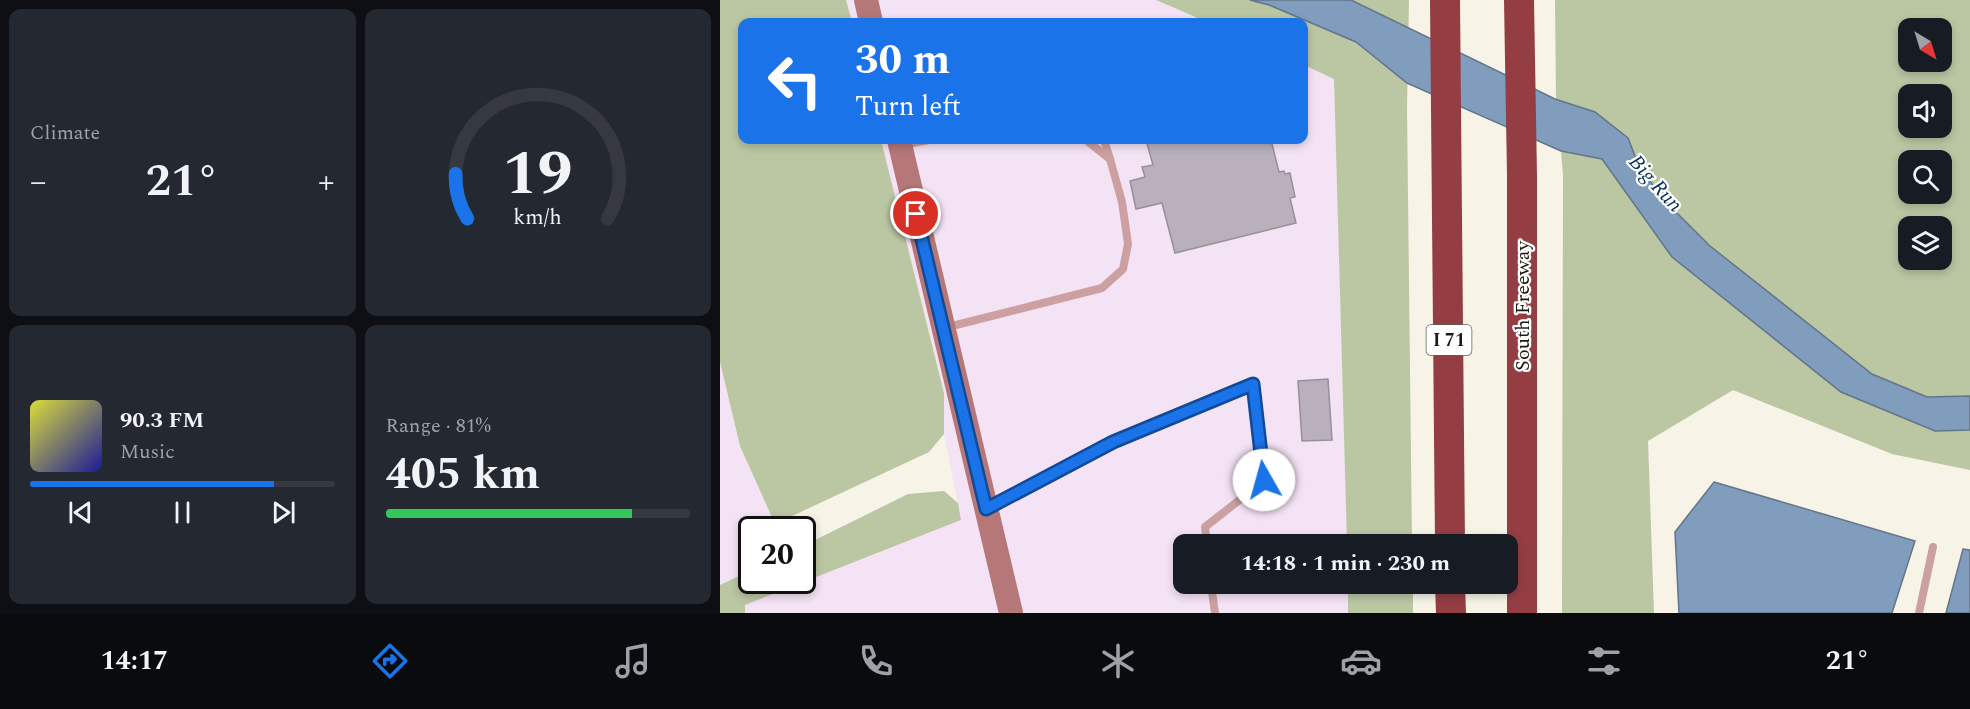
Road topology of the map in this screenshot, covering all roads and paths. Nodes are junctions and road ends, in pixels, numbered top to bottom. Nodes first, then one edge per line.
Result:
1 (866, 0) edge
2 (1445, 0) edge
3 (1519, 0) edge
4 (870, 18) edge
5 (899, 144) edge
6 (1091, 144) edge
7 (1105, 144) edge
8 (1110, 159) junction
9 (944, 328) junction
10 (986, 509) junction
11 (1206, 534) edge
12 (1450, 534) edge
13 (1933, 547) dead end
14 (1212, 594) edge
15 (1450, 594) edge
16 (1011, 613) edge
17 (1215, 613) edge
18 (1450, 613) edge
19 (1522, 613) edge
20 (1918, 613) edge

1 - 4 main road
2 - 12 highway, I 71
3 - 19 highway, South Freeway
5 - 9 main road
6 - 8 lane
7 - 8 lane
8 - 9 lane
9 - 10 main road
10 - 11 lane
10 - 16 main road
13 - 20 lane
14 - 17 lane
15 - 18 highway

